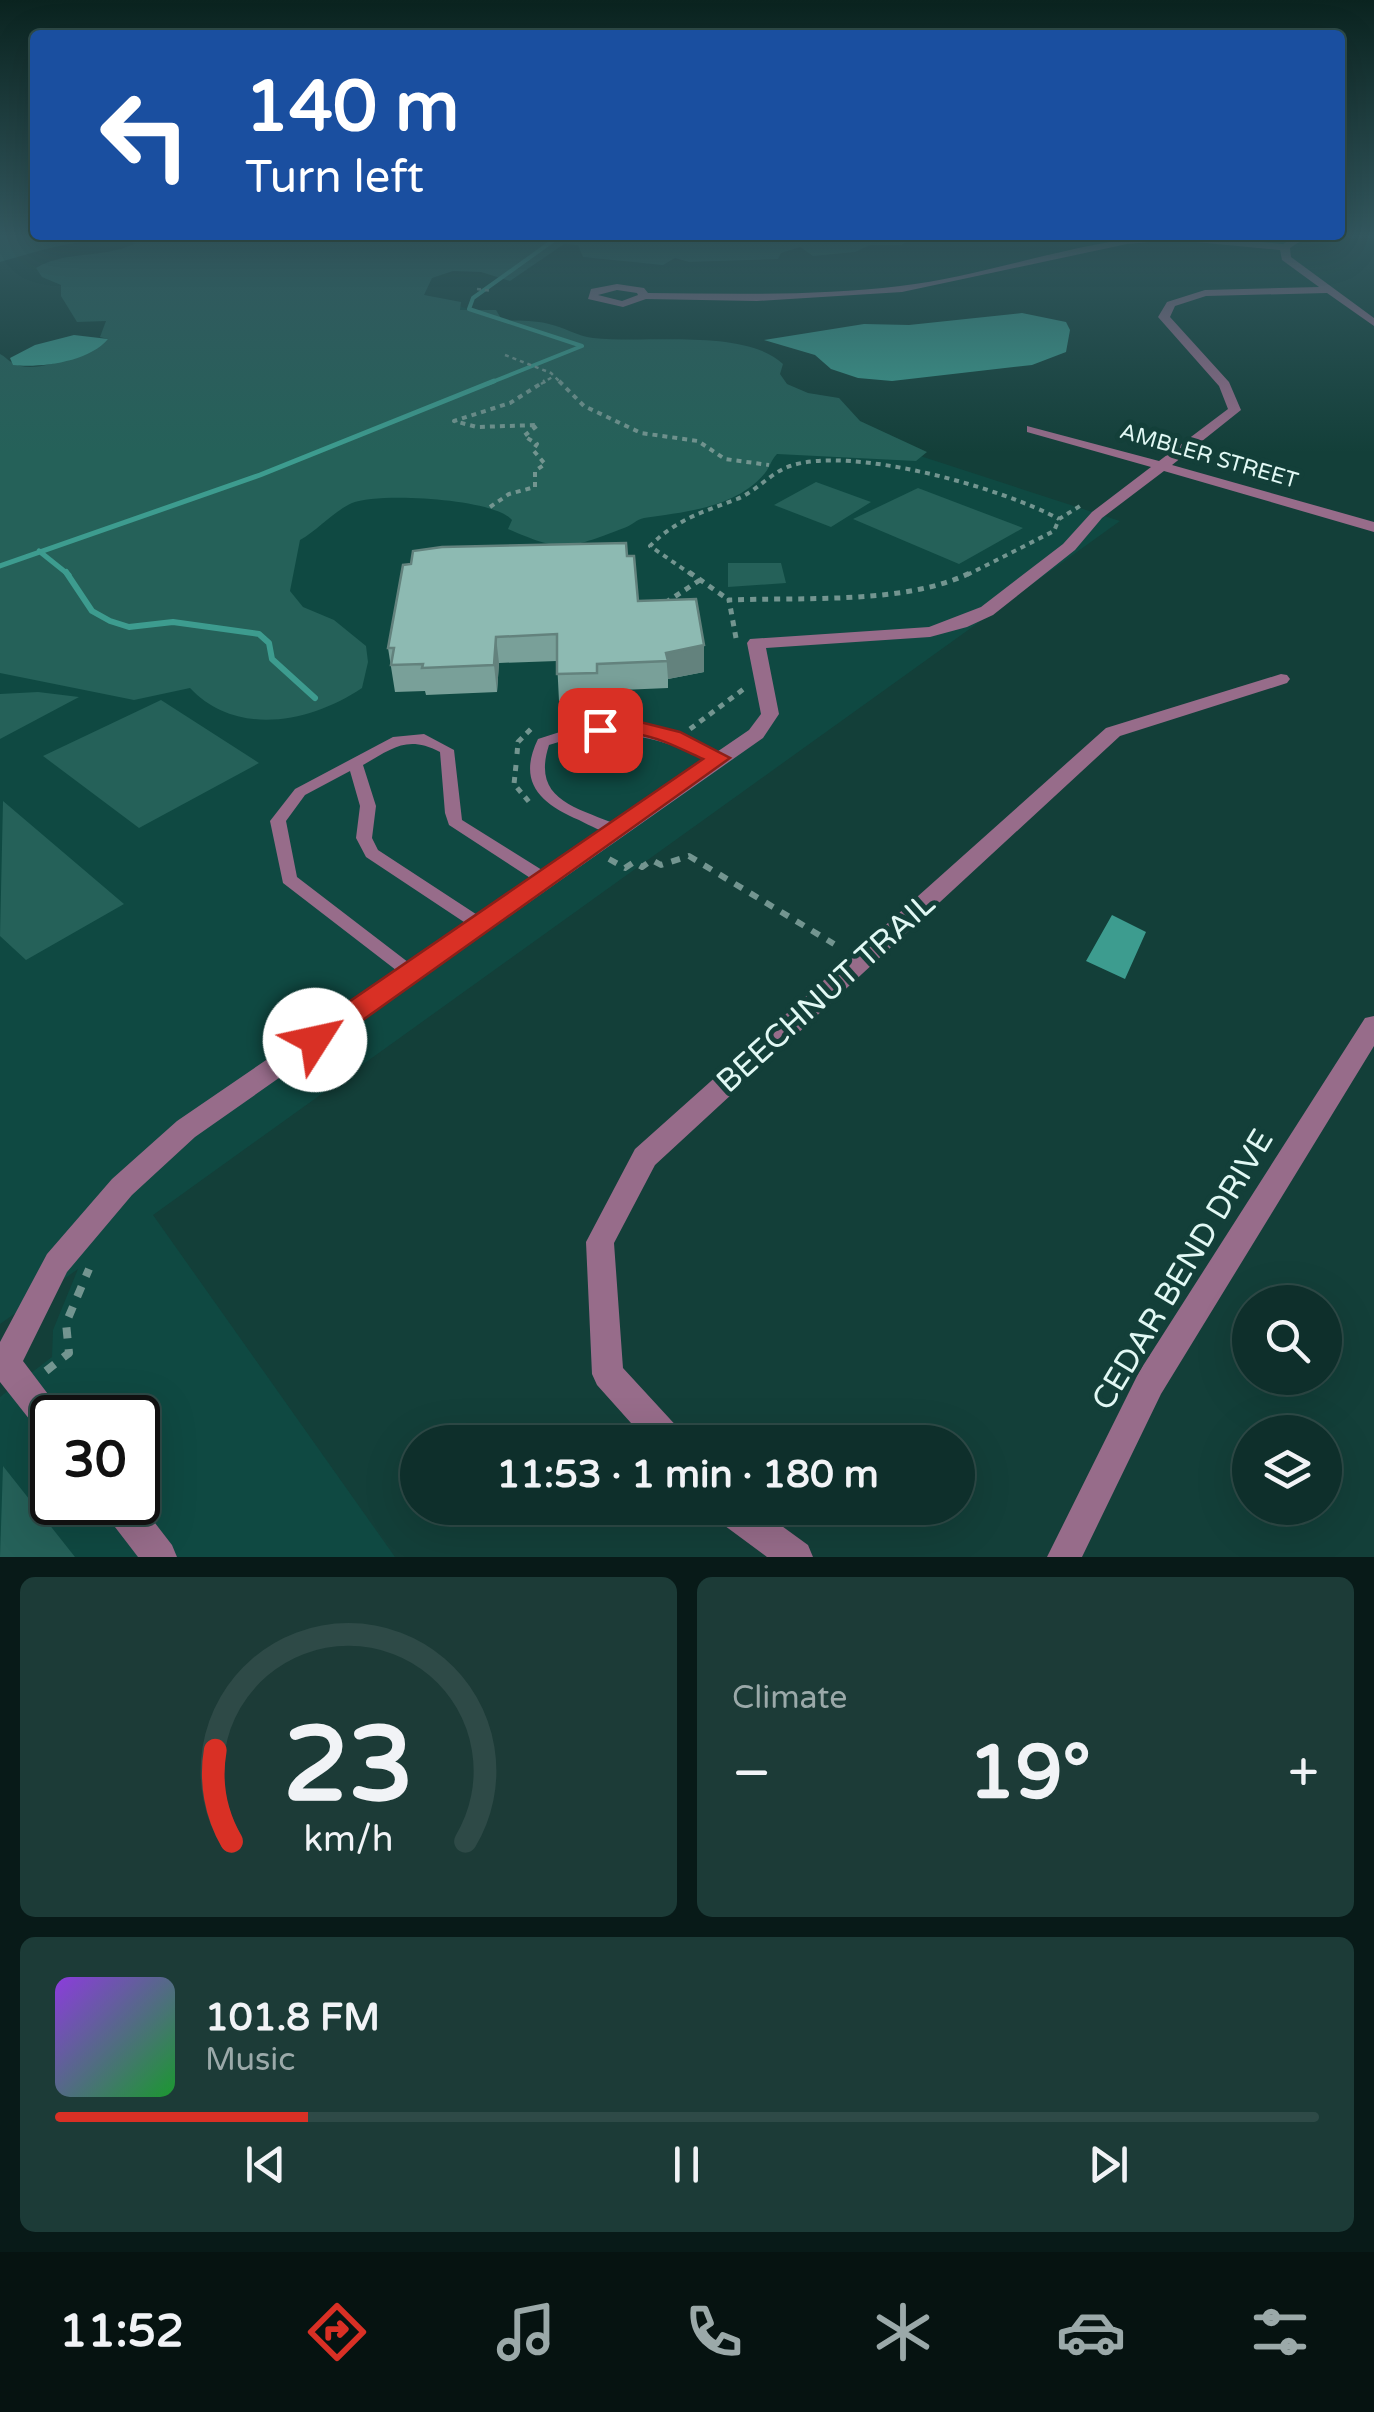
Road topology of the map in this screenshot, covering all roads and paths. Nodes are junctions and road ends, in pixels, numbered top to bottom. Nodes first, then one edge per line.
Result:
1 (1169, 308) edge
2 (1354, 308) edge
3 (1374, 323) edge
4 (505, 355) dead end
5 (554, 376) junction
6 (1032, 429) dead end
7 (769, 465) dead end
8 (1161, 466) junction
9 (1090, 499) dead end
10 (490, 507) dead end
11 (1059, 519) junction
12 (1374, 526) edge
13 (700, 580) junction
14 (850, 596) dead end
15 (729, 600) dead end
16 (651, 612) edge
17 (1281, 679) dead end
18 (719, 758) junction
19 (355, 762) junction
20 (612, 829) junction
21 (606, 858) dead end
22 (544, 879) junction
23 (479, 924) junction
24 (834, 944) dead end
25 (411, 972) junction
26 (1374, 1025) edge
27 (1, 1362) edge
28 (30, 1397) edge
29 (654, 1425) edge
30 (134, 1525) edge
31 (752, 1525) edge
32 (160, 1557) edge
33 (796, 1557) edge
34 (1064, 1557) edge

1 - 8 street
2 - 3 street
4 - 5 path
5 - 7 path
5 - 10 path
6 - 8 street, AMBLER STREET
8 - 12 street, AMBLER STREET
8 - 18 street
9 - 11 path
11 - 13 path
11 - 14 path
13 - 15 path
13 - 16 path
17 - 29 street, BEECHNUT TRAIL
18 - 20 street
18 - 20 lane
19 - 22 lane
19 - 23 lane
19 - 25 lane
20 - 22 street
21 - 24 path
22 - 23 street
23 - 25 street
25 - 27 street
26 - 34 street, CEDAR BEND DRIVE
27 - 28 street
30 - 32 street
31 - 33 street

